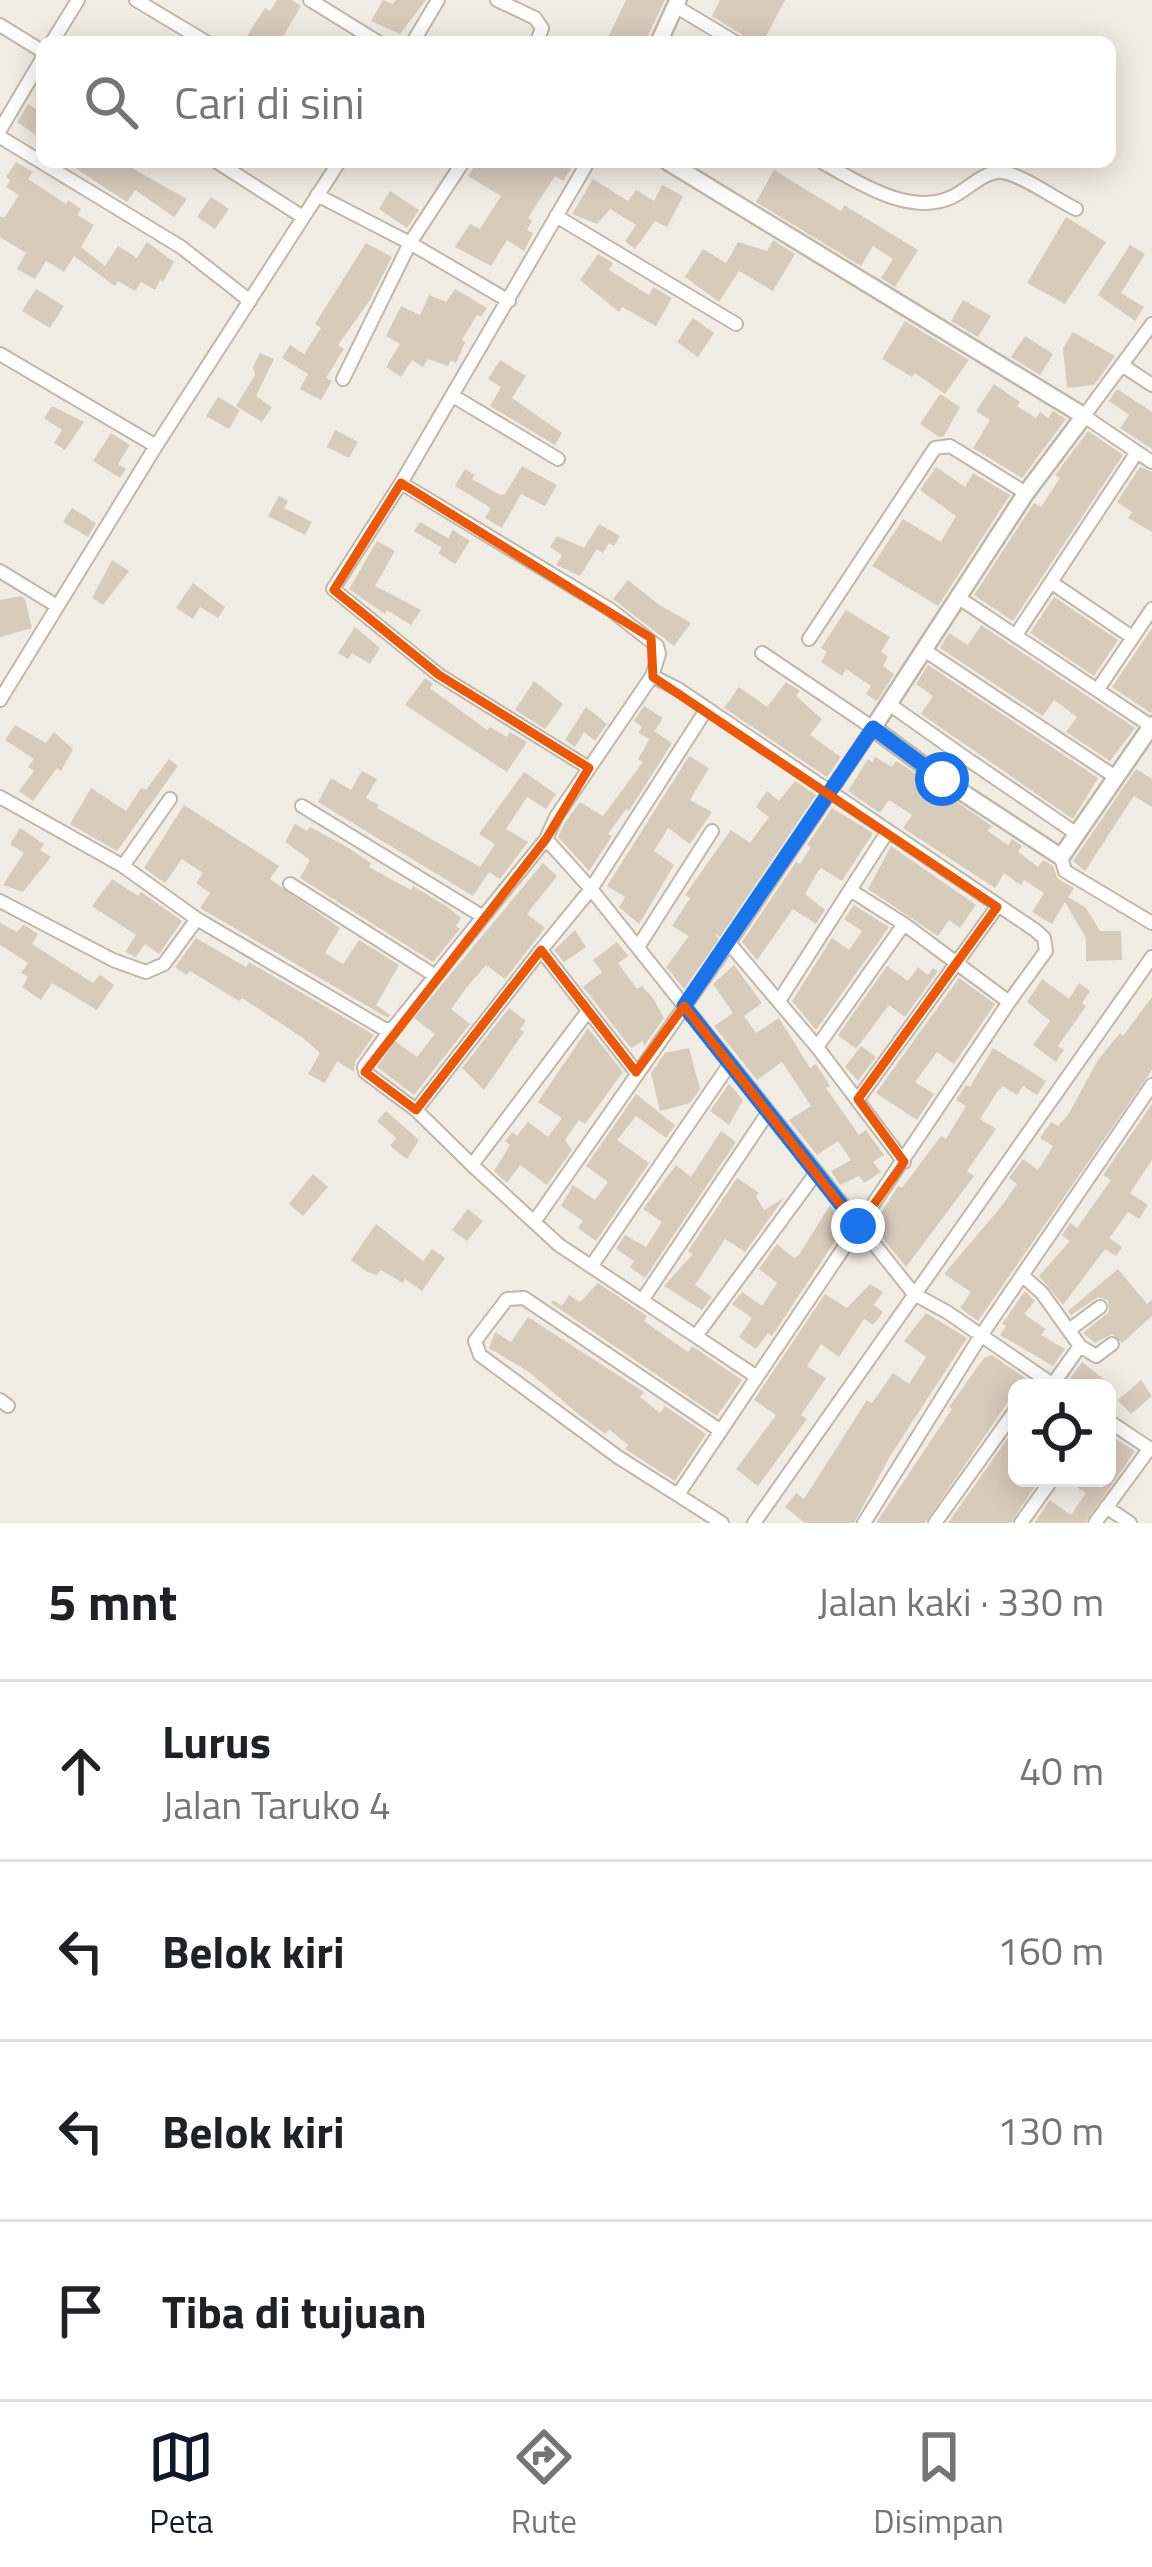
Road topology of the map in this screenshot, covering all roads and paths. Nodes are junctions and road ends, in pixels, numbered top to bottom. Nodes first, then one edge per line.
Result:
1 (78, 0) edge
2 (136, 0) edge
3 (310, 0) edge
4 (437, 0) edge
5 (497, 0) edge
6 (676, 3) edge
7 (0, 25) edge
8 (56, 36) edge
9 (196, 36) edge
10 (368, 36) edge
11 (416, 36) edge
12 (539, 36) edge
13 (662, 36) edge
14 (726, 36) edge
15 (36, 51) edge
16 (36, 66) edge
17 (0, 134) edge
18 (36, 156) edge
19 (54, 168) edge
20 (226, 168) edge
21 (335, 168) edge
22 (459, 168) edge
23 (584, 168) edge
24 (678, 168) edge
25 (836, 168) edge
26 (317, 195) junction
27 (1076, 209) dead end
28 (556, 216) junction
29 (303, 217) junction
30 (410, 243) junction
31 (250, 301) junction
32 (508, 302) junction
33 (736, 324) dead end
34 (1152, 324) edge
35 (0, 354) edge
36 (1122, 365) junction
37 (343, 379) dead end
38 (1152, 385) edge
39 (453, 396) junction
40 (1084, 416) junction
41 (156, 446) junction
42 (1137, 452) junction
43 (558, 458) dead end
44 (1152, 462) edge
45 (401, 483) junction
46 (1026, 493) junction
47 (0, 571) edge
48 (1052, 583) junction
49 (959, 598) junction
50 (57, 606) junction
51 (1152, 609) edge
52 (1016, 635) junction
53 (1132, 637) junction
54 (809, 639) dead end
55 (924, 650) junction
56 (762, 653) dead end
57 (652, 676) junction
58 (6, 677) edge
59 (1098, 689) junction
60 (0, 700) edge
61 (889, 704) junction
62 (706, 710) junction
63 (1152, 726) edge
64 (873, 728) junction
65 (960, 754) junction
66 (589, 768) junction
67 (1118, 778) junction
68 (942, 779) junction
69 (829, 792) junction
70 (0, 797) edge
71 (170, 799) dead end
72 (302, 806) dead end
73 (712, 831) dead end
74 (889, 831) junction
75 (1078, 834) junction
76 (546, 839) junction
77 (1061, 856) junction
78 (123, 866) junction
79 (290, 884) dead end
80 (591, 889) junction
81 (850, 890) junction
82 (0, 901) edge
83 (998, 907) junction
84 (482, 916) junction
85 (197, 920) junction
86 (1152, 923) edge
87 (904, 924) junction
88 (729, 943) junction
89 (638, 946) junction
90 (542, 950) junction
91 (1152, 957) edge
92 (957, 964) junction
93 (434, 975) junction
94 (778, 1001) junction
95 (1009, 1002) junction
96 (684, 1006) junction
97 (588, 1011) junction
98 (391, 1029) junction
99 (818, 1047) junction
100 (729, 1065) junction
101 (636, 1072) junction
102 (1152, 1085) edge
103 (858, 1100) junction
104 (416, 1111) junction
105 (767, 1114) junction
106 (904, 1162) junction
107 (472, 1165) junction
108 (816, 1173) junction
109 (534, 1222) junction
110 (858, 1226) junction
111 (592, 1265) junction
112 (1022, 1275) junction
113 (914, 1294) junction
114 (643, 1299) junction
115 (1100, 1307) dead end
116 (1069, 1330) junction
117 (695, 1336) junction
118 (980, 1337) junction
119 (1112, 1344) dead end
120 (1080, 1346) junction
121 (757, 1377) junction
122 (1039, 1379) edge
123 (1050, 1379) edge
124 (1008, 1421) edge
125 (1116, 1426) edge
126 (721, 1431) junction
127 (1151, 1449) edge
128 (1047, 1487) edge
129 (679, 1493) junction
130 (1106, 1507) junction
131 (722, 1523) edge
132 (754, 1523) edge
133 (864, 1523) edge
134 (935, 1523) edge
135 (1021, 1523) edge
136 (1095, 1523) edge
137 (1130, 1523) edge

1 - 8 street
2 - 9 street
3 - 10 street
4 - 11 street
5 - 12 street
6 - 13 street
6 - 14 street
7 - 15 street
16 - 17 street
17 - 18 street
19 - 31 street
20 - 29 street
21 - 26 street
22 - 30 street
23 - 28 street
24 - 40 street
25 - 27 street
26 - 29 street
26 - 30 street
28 - 32 street
28 - 33 street
29 - 31 street
30 - 32 street
30 - 37 street
31 - 41 street
32 - 39 street
34 - 36 street
35 - 41 street
36 - 38 street
36 - 40 street
39 - 43 street
39 - 45 street
40 - 42 street
40 - 46 street
41 - 50 street
42 - 44 street
42 - 48 street
45 - 57 street
45 - 66 street
46 - 49 street
46 - 54 street
47 - 50 street
48 - 52 street
48 - 53 street
49 - 52 street
49 - 55 street
50 - 58 street
51 - 53 street
52 - 59 street
53 - 59 street
55 - 61 street
55 - 67 street
56 - 64 street
57 - 62 street
57 - 66 street
58 - 60 street
59 - 63 street
61 - 64 street
61 - 65 street
62 - 69 street
62 - 80 street
63 - 67 street
64 - 68 street
64 - 69 street
65 - 68 street
65 - 75 street
66 - 76 street
67 - 75 street
68 - 77 street
69 - 74 street
69 - 88 street
70 - 78 street
71 - 78 street
72 - 84 street
73 - 89 street
74 - 81 street
74 - 83 street
75 - 77 street
76 - 80 street
76 - 84 street
77 - 86 street
78 - 85 street
79 - 93 street
80 - 89 street
80 - 90 street
81 - 87 street
81 - 94 street
82 - 85 street
83 - 92 street
83 - 95 street
84 - 93 street
85 - 98 street
87 - 92 street
87 - 99 street
88 - 94 street
88 - 96 street
89 - 96 street
90 - 97 street
90 - 104 street
91 - 113 street
92 - 95 street
92 - 103 street
93 - 98 street
94 - 99 street
95 - 106 street
96 - 100 street
96 - 101 street
97 - 101 street
97 - 107 street
98 - 104 street
99 - 103 street
100 - 105 street
100 - 111 street
101 - 109 street
102 - 112 street
103 - 106 street
104 - 107 street
105 - 108 street
105 - 114 street
106 - 110 street
107 - 109 street
108 - 110 street
108 - 117 street
109 - 111 street
110 - 113 street
110 - 121 street
111 - 114 street
112 - 116 street
112 - 118 street
113 - 118 street
113 - 132 street
114 - 117 street
115 - 116 street
116 - 120 street
117 - 121 street
118 - 122 street
118 - 133 street
119 - 120 street
120 - 123 street
121 - 126 street
124 - 134 street
125 - 127 street
126 - 129 street
126 - 129 street
127 - 130 street
128 - 135 street
129 - 131 street
130 - 136 street
130 - 137 street

